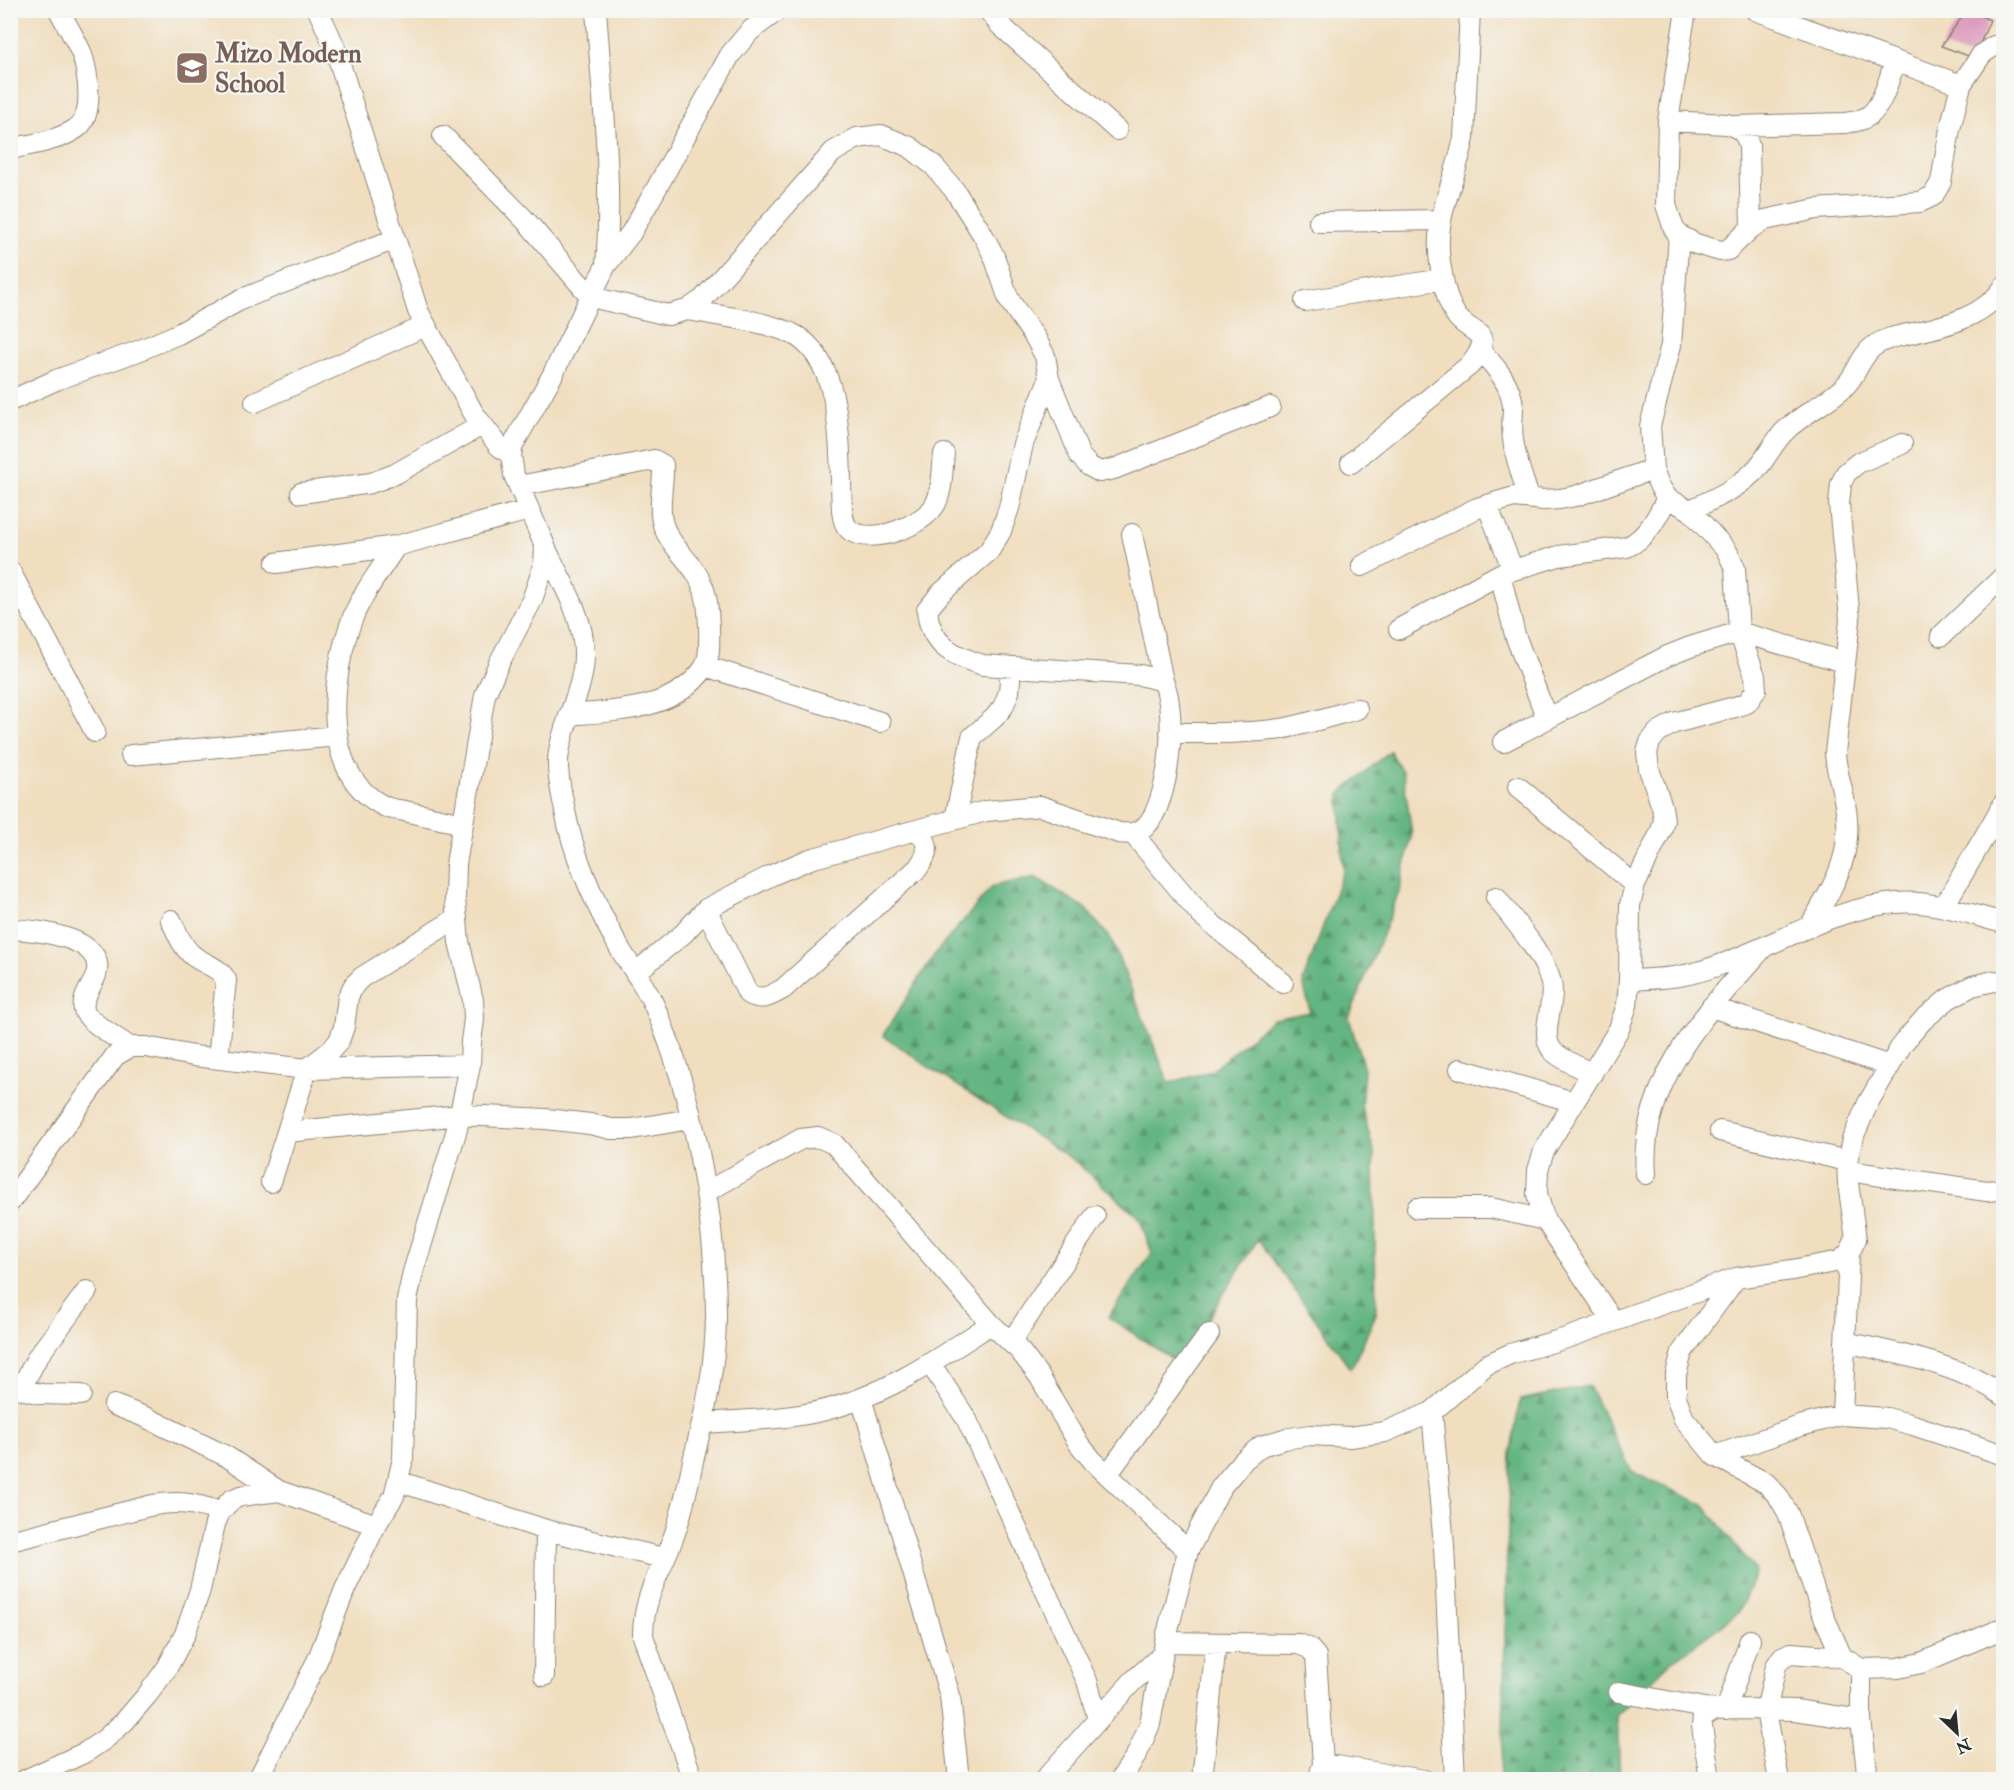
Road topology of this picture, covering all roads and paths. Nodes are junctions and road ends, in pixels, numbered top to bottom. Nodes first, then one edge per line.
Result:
1 (59, 10) edge
2 (318, 10) edge
3 (596, 10) edge
4 (778, 10) edge
5 (988, 10) edge
6 (1470, 10) edge
7 (1686, 10) edge
8 (1755, 10) edge
9 (2004, 46) edge
10 (1895, 61) junction
11 (1961, 85) junction
12 (1668, 121) junction
13 (1735, 126) junction
14 (1117, 130) dead end
15 (443, 136) dead end
16 (10, 149) edge
17 (1440, 220) junction
18 (1319, 222) dead end
19 (1751, 228) junction
20 (1679, 235) junction
21 (395, 239) junction
22 (606, 265) junction
23 (1443, 279) junction
24 (2004, 287) edge
25 (591, 297) junction
26 (1305, 301) dead end
27 (687, 310) junction
28 (425, 326) junction
29 (1481, 351) junction
30 (1049, 379) junction
31 (10, 401) edge
32 (255, 402) dead end
33 (1270, 407) dead end
34 (482, 425) junction
35 (1902, 444) dead end
36 (944, 454) dead end
37 (511, 455) junction
38 (1351, 463) dead end
39 (1653, 469) junction
40 (519, 486) junction
41 (301, 493) dead end
42 (1529, 498) junction
43 (1667, 498) junction
44 (1487, 505) junction
45 (529, 510) junction
46 (1690, 510) junction
47 (1132, 534) dead end
48 (396, 546) junction
49 (544, 546) junction
50 (276, 563) dead end
51 (1362, 566) dead end
52 (1506, 572) junction
53 (11, 574) edge
54 (2004, 576) edge
55 (1399, 629) dead end
56 (1739, 632) junction
57 (1941, 636) dead end
58 (1844, 662) junction
59 (705, 666) junction
60 (1011, 668) junction
61 (1162, 681) junction
62 (1357, 709) dead end
63 (569, 715) junction
64 (1547, 719) junction
65 (880, 722) dead end
66 (95, 732) dead end
67 (1170, 733) junction
68 (338, 736) junction
69 (1503, 742) dead end
70 (131, 755) dead end
71 (1518, 786) dead end
72 (2004, 803) edge
73 (955, 819) junction
74 (463, 824) junction
75 (920, 830) junction
76 (1133, 834) junction
77 (1635, 885) junction
78 (1496, 897) dead end
79 (1944, 906) junction
80 (706, 909) junction
81 (457, 918) junction
82 (171, 920) dead end
83 (2004, 923) edge
84 (1810, 926) junction
85 (10, 929) edge
86 (1766, 945) junction
87 (635, 973) junction
88 (1629, 980) junction
89 (1283, 983) dead end
90 (2004, 983) edge
91 (1711, 1007) junction
92 (130, 1047) junction
93 (218, 1059) junction
94 (470, 1065) junction
95 (1890, 1066) junction
96 (307, 1069) junction
97 (1460, 1069) dead end
98 (1592, 1074) junction
99 (1574, 1102) junction
100 (460, 1115) junction
101 (690, 1119) junction
102 (1719, 1131) dead end
103 (287, 1132) junction
104 (1847, 1166) junction
105 (1646, 1174) dead end
106 (271, 1182) dead end
107 (2004, 1187) edge
108 (706, 1192) junction
109 (10, 1202) edge
110 (1417, 1208) dead end
111 (1095, 1216) dead end
112 (1539, 1219) junction
113 (1849, 1252) junction
114 (1736, 1278) junction
115 (87, 1291) dead end
116 (991, 1324) junction
117 (1604, 1325) junction
118 (1209, 1334) dead end
119 (1011, 1342) junction
120 (1845, 1342) junction
121 (930, 1363) junction
122 (16, 1387) edge
123 (81, 1395) dead end
124 (2004, 1396) edge
125 (861, 1398) junction
126 (114, 1405) dead end
127 (1432, 1412) junction
128 (1842, 1415) junction
129 (703, 1423) junction
130 (2004, 1455) edge
131 (1716, 1456) junction
132 (1108, 1474) junction
133 (398, 1481) junction
134 (279, 1491) junction
135 (220, 1512) junction
136 (376, 1525) junction
137 (546, 1530) junction
138 (10, 1541) edge
139 (1188, 1551) junction
140 (663, 1558) junction
141 (2004, 1628) edge
142 (1750, 1640) dead end
143 (1216, 1643) junction
144 (1164, 1648) junction
145 (1842, 1657) junction
146 (1861, 1669) junction
147 (544, 1676) dead end
148 (1619, 1692) dead end
149 (1721, 1710) junction
150 (1766, 1711) junction
151 (1098, 1719) junction
152 (1861, 1720) junction
153 (1320, 1772) edge
154 (25, 1779) edge
155 (258, 1779) edge
156 (693, 1779) edge
157 (959, 1779) edge
158 (1044, 1779) edge
159 (1120, 1779) edge
160 (1202, 1779) edge
161 (1424, 1779) edge
162 (1455, 1779) edge
163 (1710, 1779) edge
164 (1779, 1779) edge
165 (1868, 1779) edge

1 - 16 street
2 - 21 street
3 - 22 street
4 - 22 street
5 - 14 street
6 - 17 street
7 - 12 street
8 - 10 street
9 - 11 street
10 - 11 street
10 - 13 street
11 - 19 street
12 - 13 street
12 - 20 street
13 - 19 street
15 - 25 street
17 - 18 street
17 - 23 street
19 - 20 street
20 - 39 street
21 - 28 street
21 - 31 street
22 - 25 street
23 - 26 street
23 - 29 street
24 - 46 street
25 - 27 street
25 - 37 street
27 - 30 street
27 - 36 street
28 - 32 street
28 - 34 street
29 - 38 street
29 - 42 street
30 - 33 street
30 - 60 street
34 - 37 street
34 - 41 street
35 - 58 street
37 - 40 street
39 - 42 street
39 - 43 street
40 - 45 street
40 - 59 street
42 - 44 street
43 - 46 street
43 - 52 street
44 - 51 street
44 - 52 street
45 - 48 street
45 - 49 street
46 - 56 street
47 - 61 street
48 - 50 street
48 - 68 street
49 - 63 street
49 - 74 street
52 - 55 street
52 - 64 street
53 - 66 street
54 - 57 street
56 - 58 street
56 - 64 street
56 - 77 street
58 - 84 street
59 - 63 street
59 - 65 street
60 - 61 street
60 - 73 street
61 - 67 street
62 - 67 street
63 - 87 street
64 - 69 street
67 - 76 street
68 - 70 street
68 - 74 street
71 - 77 street
72 - 79 street
73 - 75 street
73 - 76 street
74 - 81 street
75 - 80 street
75 - 80 street
76 - 89 street
77 - 88 street
78 - 98 street
79 - 83 street
79 - 84 street
80 - 87 street
81 - 94 street
81 - 96 street
82 - 93 street
84 - 86 street
85 - 92 street
86 - 88 street
86 - 91 street
87 - 101 street
88 - 98 street
90 - 95 street
91 - 95 street
91 - 105 street
92 - 93 street
92 - 109 street
93 - 96 street
94 - 96 street
94 - 100 street
95 - 104 street
96 - 103 street
97 - 99 street
98 - 99 street
99 - 112 street
100 - 101 street
100 - 103 street
100 - 133 street
101 - 108 street
102 - 104 street
103 - 106 street
104 - 107 street
104 - 113 street
108 - 116 street
108 - 129 street
110 - 112 street
111 - 119 street
112 - 117 street
113 - 114 street
113 - 120 street
114 - 117 street
114 - 131 street
115 - 122 street
116 - 119 street
116 - 121 street
117 - 127 street
118 - 132 street
119 - 132 street
120 - 124 street
120 - 128 street
121 - 125 street
121 - 151 street
122 - 123 street
125 - 129 street
125 - 157 street
126 - 134 street
127 - 139 street
127 - 162 street
128 - 130 street
128 - 131 street
129 - 140 street
131 - 145 street
132 - 139 street
133 - 136 street
133 - 137 street
134 - 135 street
134 - 136 street
135 - 138 street
135 - 154 street
136 - 155 street
137 - 140 street
137 - 147 street
139 - 144 street
140 - 156 street
141 - 146 street
142 - 149 street
143 - 144 street
143 - 153 street
143 - 160 street
144 - 151 street
144 - 159 street
145 - 146 street
145 - 150 street
146 - 152 street
148 - 149 street
149 - 150 street
149 - 163 street
150 - 152 street
150 - 164 street
151 - 158 street
152 - 165 street
153 - 161 street

